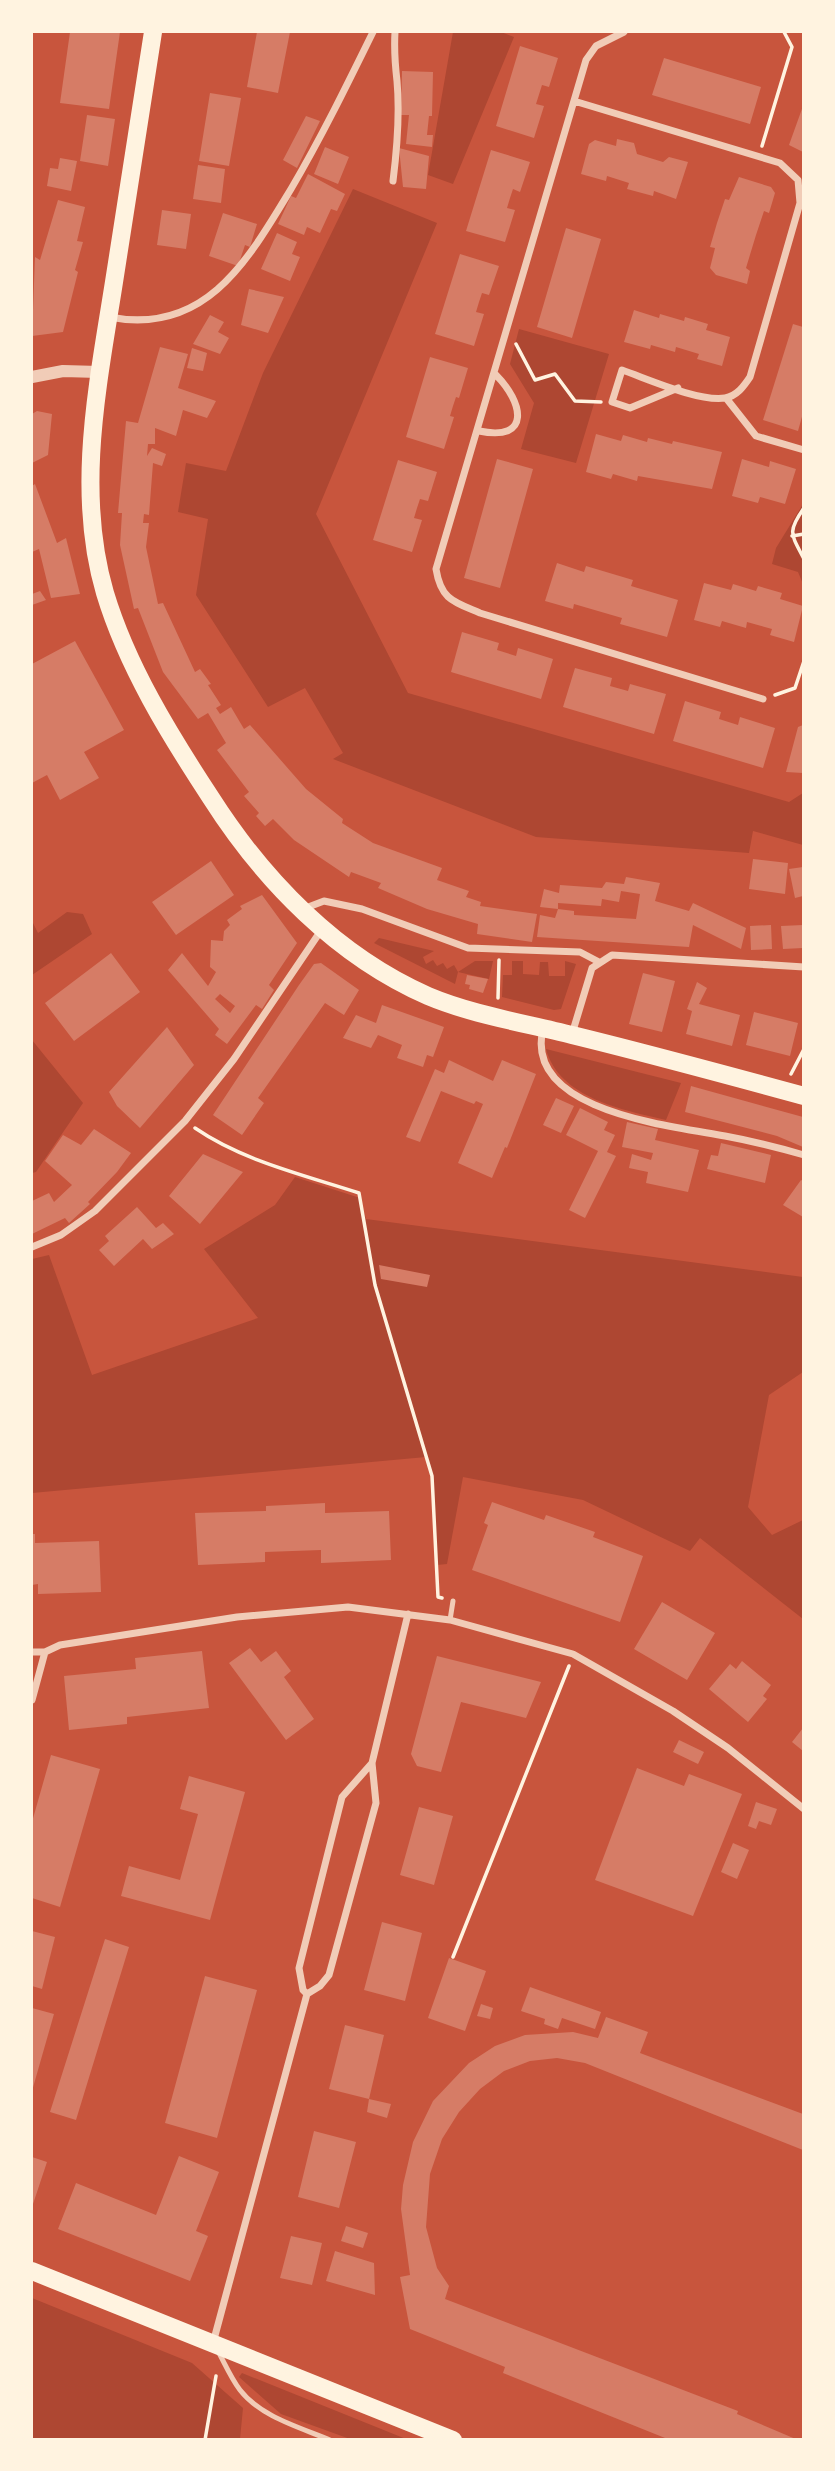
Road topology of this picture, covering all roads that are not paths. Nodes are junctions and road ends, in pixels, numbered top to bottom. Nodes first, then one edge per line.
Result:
1 (153, 32) edge
2 (373, 32) edge
3 (395, 32) edge
4 (624, 32) edge
5 (574, 101) junction
6 (393, 181) dead end
7 (108, 317) junction
8 (99, 372) junction
9 (496, 375) junction
10 (32, 377) edge
11 (678, 388) junction
12 (726, 398) junction
13 (479, 431) junction
14 (803, 450) edge
15 (763, 699) road end
16 (301, 910) junction
17 (323, 929) junction
18 (599, 962) junction
19 (803, 967) edge
20 (543, 1028) junction
21 (572, 1035) junction
22 (803, 1096) edge
23 (803, 1155) edge
24 (32, 1247) edge
25 (453, 1601) dead end
26 (408, 1614) junction
27 (450, 1620) junction
28 (32, 1652) edge
29 (45, 1652) junction
30 (32, 1700) edge
31 (372, 1763) junction
32 (803, 1809) edge
33 (307, 1994) junction
34 (32, 2271) edge
35 (213, 2343) junction
36 (330, 2440) edge
37 (453, 2440) edge

1 - 7 main road
2 - 7 street
3 - 6 street
4 - 5 street
5 - 9 street
5 - 12 street
7 - 8 main road
8 - 10 street
8 - 16 main road
9 - 13 street
9 - 13 street
11 - 11 street
11 - 12 street
12 - 14 street
13 - 15 street
16 - 17 main road
16 - 18 street
17 - 20 main road
17 - 24 street
18 - 19 street
18 - 21 street
20 - 21 main road
20 - 23 street
21 - 22 main road
25 - 27 lane
26 - 27 street
26 - 29 street
26 - 31 street
27 - 32 street
28 - 29 street
29 - 30 street
31 - 33 street
31 - 33 street
33 - 35 street
34 - 35 main road
35 - 36 lane
35 - 37 main road

